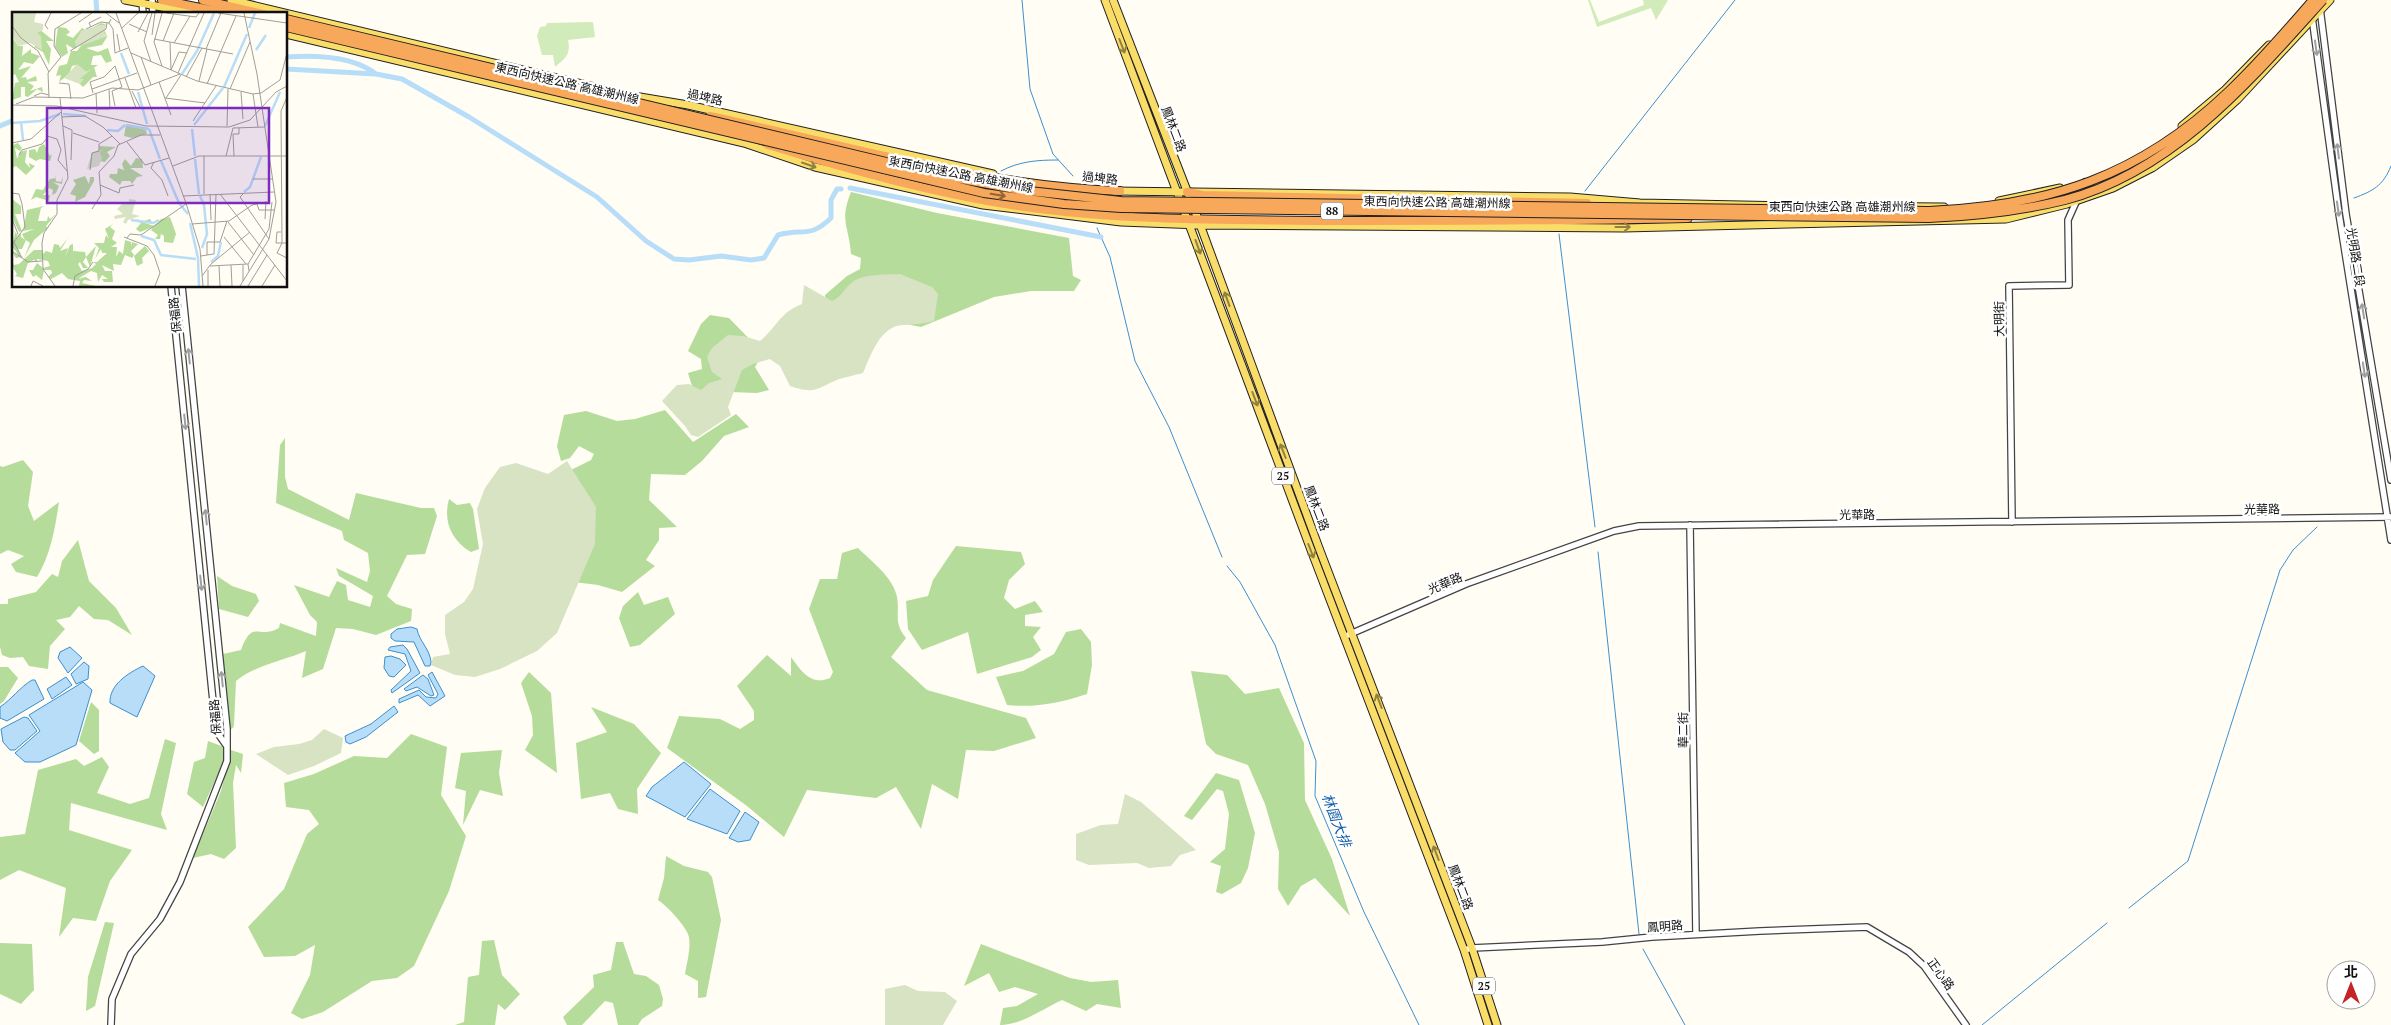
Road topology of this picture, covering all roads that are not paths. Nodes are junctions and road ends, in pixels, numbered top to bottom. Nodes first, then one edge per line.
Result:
1 (125, 0) edge
2 (162, 0) edge
3 (203, 0) edge
4 (231, 0) edge
5 (1105, 0) edge
6 (1113, 0) edge
7 (2311, 0) edge
8 (2321, 0) edge
9 (2330, 0) edge
10 (142, 2) edge
11 (152, 3) edge
12 (2320, 10) junction
13 (190, 12) edge
14 (219, 12) edge
15 (254, 12) edge
16 (282, 12) edge
17 (288, 13) edge
18 (288, 19) edge
19 (2312, 19) junction
20 (288, 27) edge
21 (288, 34) edge
22 (627, 100) junction
23 (746, 136) junction
24 (2086, 179) junction
25 (1120, 192) junction
26 (1178, 192) junction
27 (1187, 192) junction
28 (2077, 201) junction
29 (1638, 208) junction
30 (1707, 216) junction
31 (1189, 221) junction
32 (1199, 222) junction
33 (171, 288) edge
34 (182, 288) edge
35 (2391, 480) edge
36 (2389, 517) edge
37 (2012, 522) junction
38 (1690, 526) junction
39 (2391, 540) edge
40 (1353, 633) junction
41 (1344, 636) junction
42 (226, 745) junction
43 (1867, 927) joint
44 (1696, 934) junction
45 (1472, 948) junction
46 (1464, 950) junction
47 (111, 1025) edge
48 (1488, 1025) edge
49 (1497, 1025) edge
50 (1966, 1025) edge

1 - 10 main road
2 - 14 highway
3 - 15 highway
4 - 16 main road, 過埤路
5 -> 26 main road, 鳳林二路 / 25
6 - 27 main road, 鳳林二路 / 25
7 - 19 street, 光明路二段
7 - 24 main road, 過埤路
7 - 29 highway, 東西向快速公路 高雄潮州線 / 88, bridge
8 - 12 street, 光明路二段
8 - 30 highway, 東西向快速公路 高雄潮州線 / 88, bridge
9 - 12 main road
10 - 11 main road
11 - 13 main road
12 - 19 main road
35 -> 12 street, 光明路二段
17 - 25 main road, 過埤路
18 - 22 highway, 東西向快速公路 高雄潮州線 / 88, bridge
19 - 28 main road
19 -> 36 street, 光明路二段
20 - 23 highway, 東西向快速公路 高雄潮州線 / 88, bridge
21 -> 31 main road
22 - 25 highway, bridge
22 - 29 highway, 東西向快速公路 高雄潮州線 / 88, bridge
23 -> 30 highway, 東西向快速公路 高雄潮州線 / 88, bridge
23 - 31 highway, bridge
24 - 27 main road, 過埤路
24 - 28 street, 大明街
25 - 26 main road, 過埤路
26 - 27 main road, 過埤路
26 - 31 main road, 鳳林二路 / 25
27 - 29 highway, bridge
27 - 32 main road, 鳳林二路 / 25
32 -> 28 main road
28 - 37 street, 大明街
30 - 32 highway, bridge
31 - 32 highway
31 -> 41 main road, 鳳林二路 / 25
40 -> 32 main road, 鳳林二路 / 25
33 -> 42 street, 保福路
42 -> 34 street, 保福路
36 - 37 street, 光華路
36 - 39 street, 光明路二段
37 - 38 street, 光華路
38 - 40 street, 光華路
38 - 44 street, 華二街
40 - 41 street, 光華路
45 -> 40 main road, 鳳林二路 / 25
41 - 46 main road, 鳳林二路 / 25
42 - 47 street
43 - 44 street, 鳳明路
43 - 50 street, 正心路
44 - 45 street, 鳳明路
45 - 46 street, 鳳明路
45 - 49 main road, 鳳林二路 / 25
46 - 48 main road, 鳳林二路 / 25

